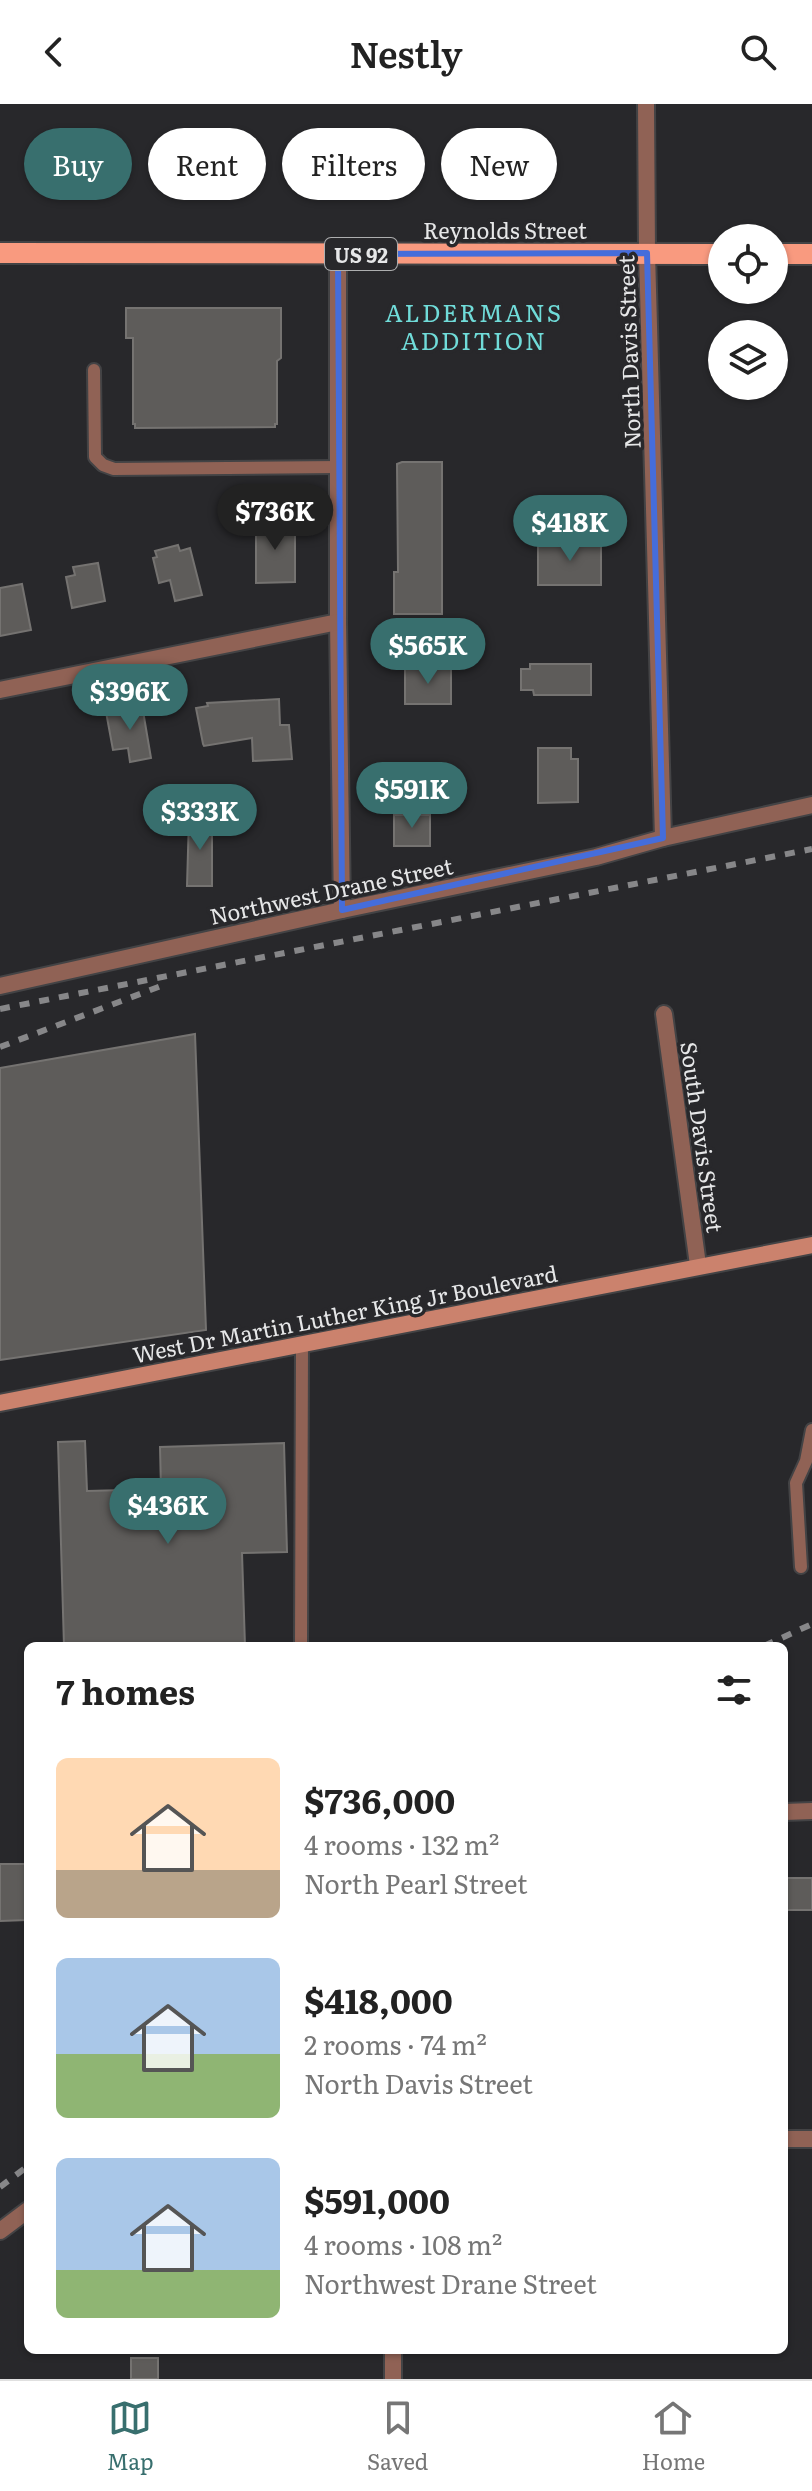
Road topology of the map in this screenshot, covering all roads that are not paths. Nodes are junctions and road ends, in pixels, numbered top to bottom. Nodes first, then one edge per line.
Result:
1 (646, 104) edge
2 (0, 253) edge
3 (647, 253) junction
4 (338, 254) junction
5 (708, 254) edge
6 (788, 254) edge
7 (812, 254) edge
8 (94, 370) dead end
9 (338, 467) junction
10 (338, 622) junction
11 (0, 690) edge
12 (812, 805) edge
13 (663, 838) junction
14 (342, 910) junction
15 (0, 986) edge
16 (664, 1014) dead end
17 (812, 1245) edge
18 (698, 1265) junction
19 (302, 1344) junction
20 (0, 1403) edge
21 (812, 1430) edge
22 (801, 1567) dead end
23 (301, 1642) edge
24 (812, 1811) edge
25 (788, 1812) edge
26 (788, 2139) edge
27 (812, 2139) edge
28 (24, 2213) edge
29 (0, 2231) edge
30 (393, 2354) edge
31 (393, 2379) edge

1 - 3 street, North Davis Street
2 - 4 main road, Reynolds Street / US 92
3 - 4 main road, Reynolds Street / US 92
3 - 5 main road, Reynolds Street / US 92
3 - 13 street, North Davis Street
4 - 9 street
6 - 7 main road
8 - 9 lane
9 - 10 street
10 - 11 street
10 - 14 street
12 - 13 street, Northwest Drane Street
13 - 14 street, Northwest Drane Street
14 - 15 street, Northwest Drane Street
16 - 18 street, South Davis Street
17 - 18 street, West Dr Martin Luther King Jr Boulevard
18 - 19 street, West Dr Martin Luther King Jr Boulevard
19 - 20 street, West Dr Martin Luther King Jr Boulevard
19 - 23 lane
21 - 22 lane
24 - 25 street
26 - 27 street
28 - 29 street
30 - 31 street

